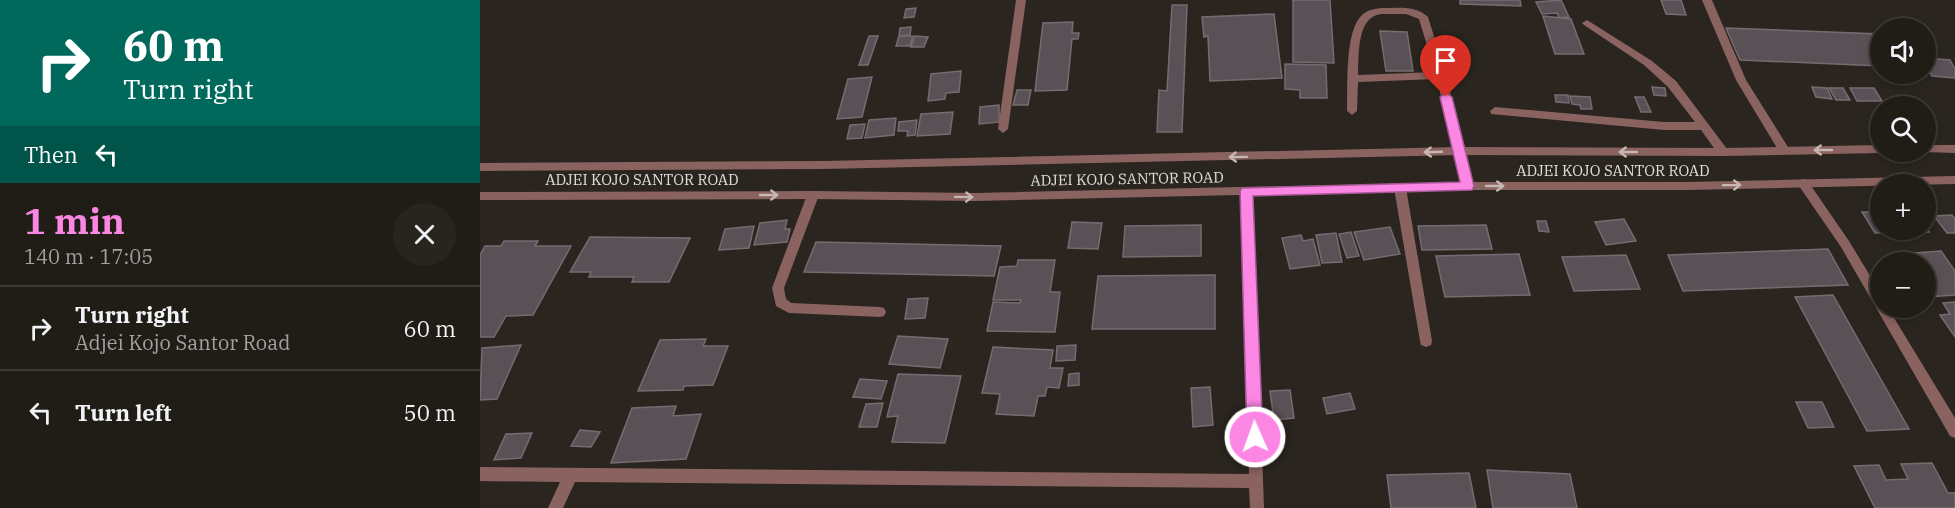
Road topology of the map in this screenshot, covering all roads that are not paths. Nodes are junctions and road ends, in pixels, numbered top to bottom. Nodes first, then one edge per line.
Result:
1 (1021, 0) edge
2 (1707, 0) edge
3 (1587, 23) dead end
4 (1441, 75) junction
5 (1354, 79) junction
6 (1352, 111) dead end
7 (1494, 111) dead end
8 (1704, 126) junction
9 (1003, 129) dead end
10 (1870, 149) edge
11 (1936, 149) edge
12 (1955, 149) edge
13 (1784, 150) junction
14 (1458, 151) junction
15 (1722, 152) junction
16 (480, 167) edge
17 (1955, 180) edge
18 (1803, 183) junction
19 (1467, 186) junction
20 (1400, 188) junction
21 (1247, 191) junction
22 (813, 195) junction
23 (480, 196) edge
24 (1870, 286) edge
25 (880, 312) dead end
26 (1889, 318) edge
27 (1426, 341) dead end
28 (1955, 431) edge
29 (480, 474) edge
30 (571, 475) junction
31 (1257, 481) junction
32 (555, 508) edge
33 (1257, 508) edge

1 - 9 street
2 - 13 street
3 - 8 street
4 - 5 street
4 - 5 street
4 - 14 street
5 - 6 street
7 - 8 street
8 - 15 street
10 -> 13 street, ADJEI KOJO SANTOR ROAD
11 - 12 street
13 - 15 street, ADJEI KOJO SANTOR ROAD
15 -> 14 street, ADJEI KOJO SANTOR ROAD
14 -> 16 street, ADJEI KOJO SANTOR ROAD
14 - 19 street
17 - 18 street, ADJEI KOJO SANTOR ROAD
19 -> 18 street, ADJEI KOJO SANTOR ROAD
18 - 24 street
19 - 20 street, ADJEI KOJO SANTOR ROAD
20 - 21 street, ADJEI KOJO SANTOR ROAD
20 - 27 street
22 -> 21 street, ADJEI KOJO SANTOR ROAD
21 - 31 street
23 -> 22 street, ADJEI KOJO SANTOR ROAD
22 - 25 street
26 - 28 street
29 - 30 street
30 - 31 street
30 - 32 street
31 - 33 street

